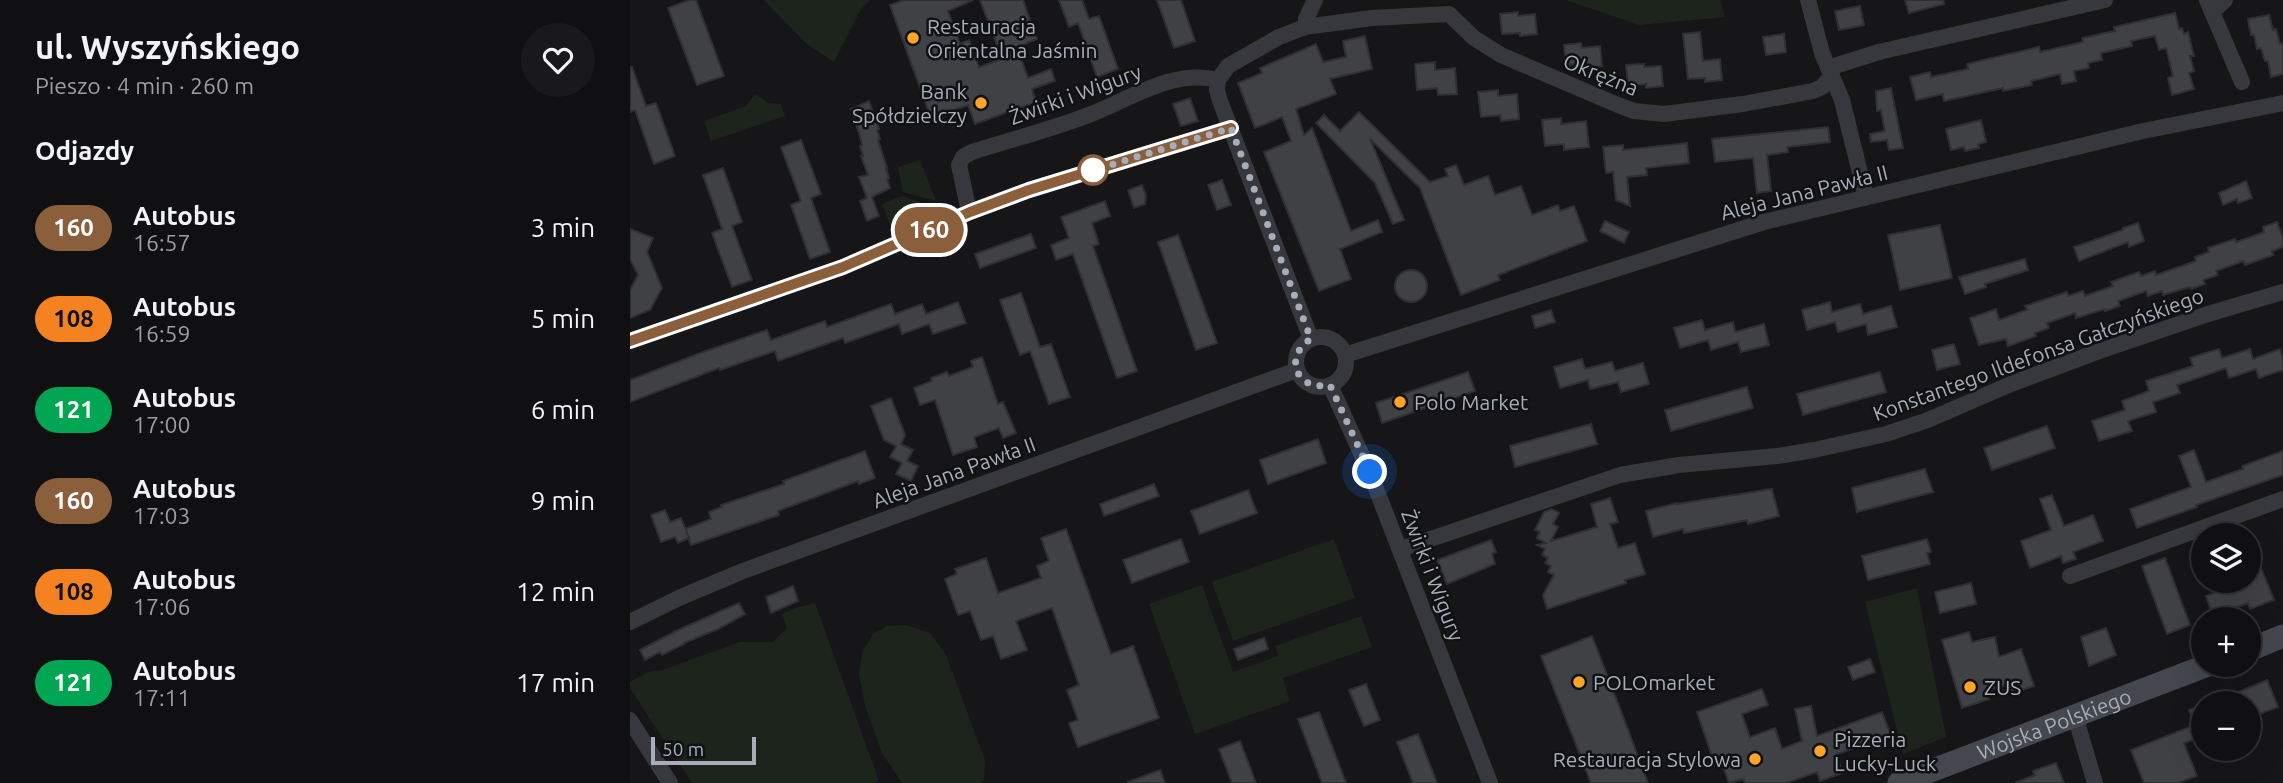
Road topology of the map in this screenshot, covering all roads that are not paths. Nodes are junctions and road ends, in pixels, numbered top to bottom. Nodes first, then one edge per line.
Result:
1 (1315, 0) edge
2 (1808, 0) edge
3 (2105, 0) edge
4 (2225, 0) edge
5 (2209, 6) edge
6 (1447, 7) edge
7 (1305, 27) junction
8 (1830, 72) junction
9 (1218, 80) junction
10 (2242, 82) dead end
11 (2283, 103) edge
12 (1231, 128) junction
13 (1866, 197) junction
14 (970, 212) junction
15 (2283, 292) edge
16 (1311, 339) junction
17 (630, 341) edge
18 (1345, 355) junction
19 (1297, 370) junction
20 (1330, 385) junction
21 (2283, 499) edge
22 (1401, 549) junction
23 (2070, 576) dead end
24 (630, 622) edge
25 (2283, 636) edge
26 (2261, 645) edge
27 (2191, 672) edge
28 (2076, 716) junction
29 (630, 720) edge
30 (670, 783) edge
31 (1490, 783) edge
32 (1899, 783) edge
33 (2095, 783) edge

1 - 7 street
2 - 8 street
3 - 8 street, Okrężna
4 - 5 street
5 - 10 street
6 - 7 street, Okrężna
6 - 8 street, Okrężna
7 - 9 street
8 - 13 street
9 - 12 street
9 - 14 street, Żwirki i Wigury
11 - 13 street, Aleja Jana Pawła II
12 - 14 street
12 - 16 street
13 - 18 street, Aleja Jana Pawła II
14 - 17 street
15 - 22 street, Konstantego Ildefonsa Gałczyńskiego
16 - 18 street
16 - 19 street
18 - 20 street
19 - 20 street
19 - 24 street, Aleja Jana Pawła II
20 - 22 street, Żwirki i Wigury
21 - 23 street
22 - 31 street, Żwirki i Wigury
25 - 26 street
27 - 28 street, Wojska Polskiego
28 - 32 street, Wojska Polskiego
28 - 33 street
29 - 30 street

